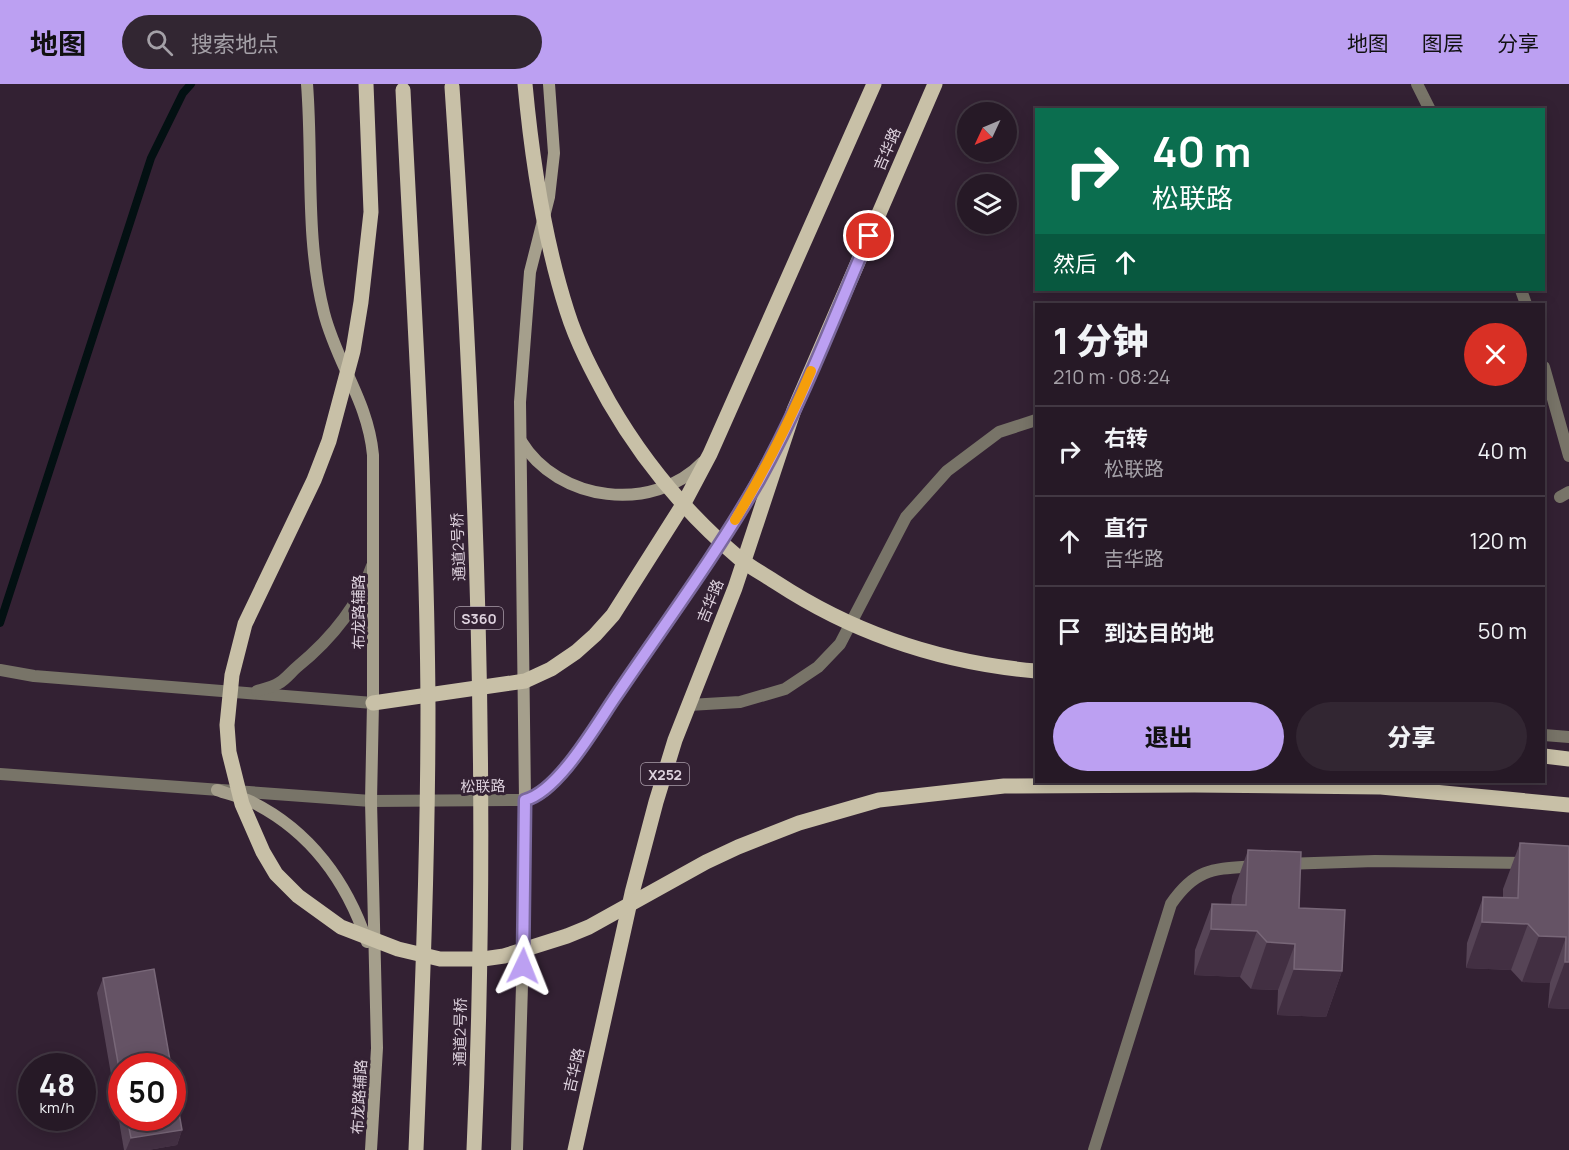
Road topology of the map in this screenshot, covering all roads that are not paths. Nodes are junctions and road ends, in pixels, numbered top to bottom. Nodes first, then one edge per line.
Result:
1 (307, 84) edge
2 (366, 84) edge
3 (525, 84) edge
4 (549, 84) edge
5 (874, 84) edge
6 (934, 84) edge
7 (1417, 84) edge
8 (452, 86) edge
9 (403, 87) edge
10 (1429, 108) edge
11 (1545, 371) edge
12 (794, 410) junction
13 (1035, 420) edge
14 (520, 440) junction
15 (710, 454) junction
16 (1569, 456) edge
17 (373, 562) junction
18 (0, 670) edge
19 (1035, 671) edge
20 (525, 681) junction
21 (253, 693) junction
22 (373, 703) junction
23 (689, 705) junction
24 (1545, 735) edge
25 (1569, 737) edge
26 (1545, 756) edge
27 (1569, 759) edge
28 (3, 775) edge
29 (217, 790) junction
30 (525, 800) junction
31 (371, 801) junction
32 (1569, 805) edge
33 (1546, 863) edge
34 (375, 976) junction
35 (371, 1150) edge
36 (416, 1150) edge
37 (474, 1150) edge
38 (517, 1150) edge
39 (575, 1150) edge
40 (1094, 1150) edge

1 - 17 main road, 布龙路辅路
2 - 32 main road, bridge
3 - 19 main road, bridge
4 - 14 main road
5 - 15 main road
6 - 12 main road, 吉华路 / X252
7 - 10 street
8 - 37 main road, 通道2号桥 / S360, bridge
9 - 36 main road, bridge
11 - 16 street
12 - 23 main road, 吉华路 / X252
12 - 30 street, 松联路
13 - 23 street
14 - 15 main road
14 - 20 main road
15 - 20 main road
17 - 21 street
17 - 22 main road, 布龙路辅路
18 - 21 street
20 - 22 main road
20 - 30 main road
21 - 22 street
22 - 31 main road, 布龙路辅路
23 - 39 main road, 吉华路 / X252
24 - 25 street
26 - 27 main road
28 - 29 street, 松联路
29 - 31 street, 松联路
29 - 34 main road
30 - 31 street, 松联路
30 - 38 main road
31 - 34 main road, 布龙路辅路
33 - 40 street
34 - 35 main road, 布龙路辅路

